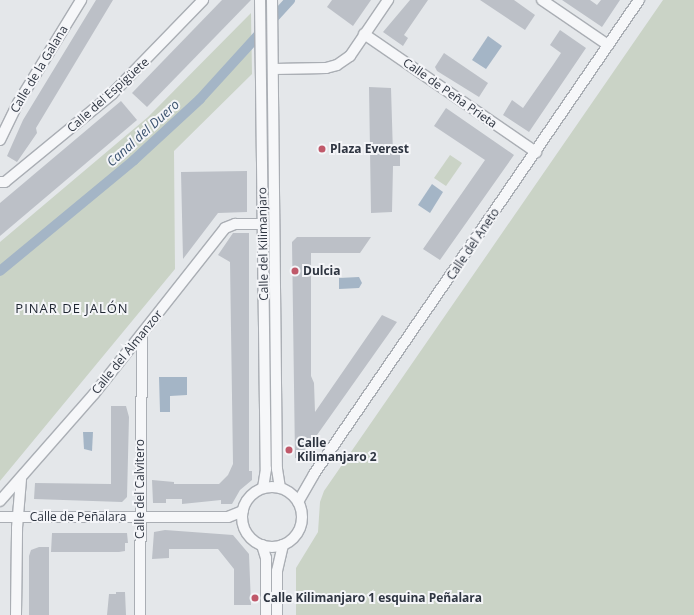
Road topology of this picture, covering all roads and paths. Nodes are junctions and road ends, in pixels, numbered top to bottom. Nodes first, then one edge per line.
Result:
1 (80, 0) edge
2 (203, 0) edge
3 (272, 0) edge
4 (388, 0) edge
5 (542, 0) edge
6 (639, 0) edge
7 (260, 2) edge
8 (364, 34) junction
9 (608, 45) junction
10 (274, 69) junction
11 (0, 140) edge
12 (536, 152) junction
13 (2, 184) edge
14 (263, 224) junction
15 (142, 334) junction
16 (120, 362) junction
17 (142, 363) junction
18 (21, 479) junction
19 (263, 488) junction
20 (280, 488) junction
21 (295, 498) junction
22 (0, 501) edge
23 (243, 511) junction
24 (0, 517) edge
25 (18, 517) junction
26 (140, 517) junction
27 (228, 517) junction
28 (243, 525) junction
29 (262, 545) junction
30 (283, 545) junction
31 (16, 615) edge
32 (140, 615) edge
33 (266, 615) edge
34 (278, 615) edge

1 - 11 street, Calle de la Galana
2 - 13 street, Calle del Espigüete
3 - 10 street, Calle del Kilimanjaro
4 - 8 street
5 - 9 street
6 - 9 street, Calle del Aneto
7 - 14 street, Calle del Kilimanjaro
8 - 10 street
8 - 12 street, Calle de Peña Prieta
9 - 12 street, Calle del Aneto
10 - 20 street, Calle del Kilimanjaro
12 - 21 street, Calle del Aneto
14 - 15 street, Calle del Almanzor
14 - 19 street, Calle del Kilimanjaro
15 - 16 street, Calle del Almanzor
15 - 17 street, Calle del Calvitero
16 - 17 street
16 - 18 street, Calle del Almanzor
17 - 26 street, Calle del Calvitero
18 - 22 street, Calle del Almanzor
18 - 25 street
19 - 20 street
19 - 23 street
20 - 21 street
21 - 30 street
23 - 27 street, Calle de Peñalara
23 - 28 street
24 - 25 street, Calle de Peñalara
25 - 26 street, Calle de Peñalara
25 - 31 street
26 - 27 street, Calle de Peñalara
26 - 32 street, Calle del Calvitero
27 - 28 street, Calle de Peñalara
28 - 29 street
29 - 30 street
29 - 33 street
30 - 34 street

